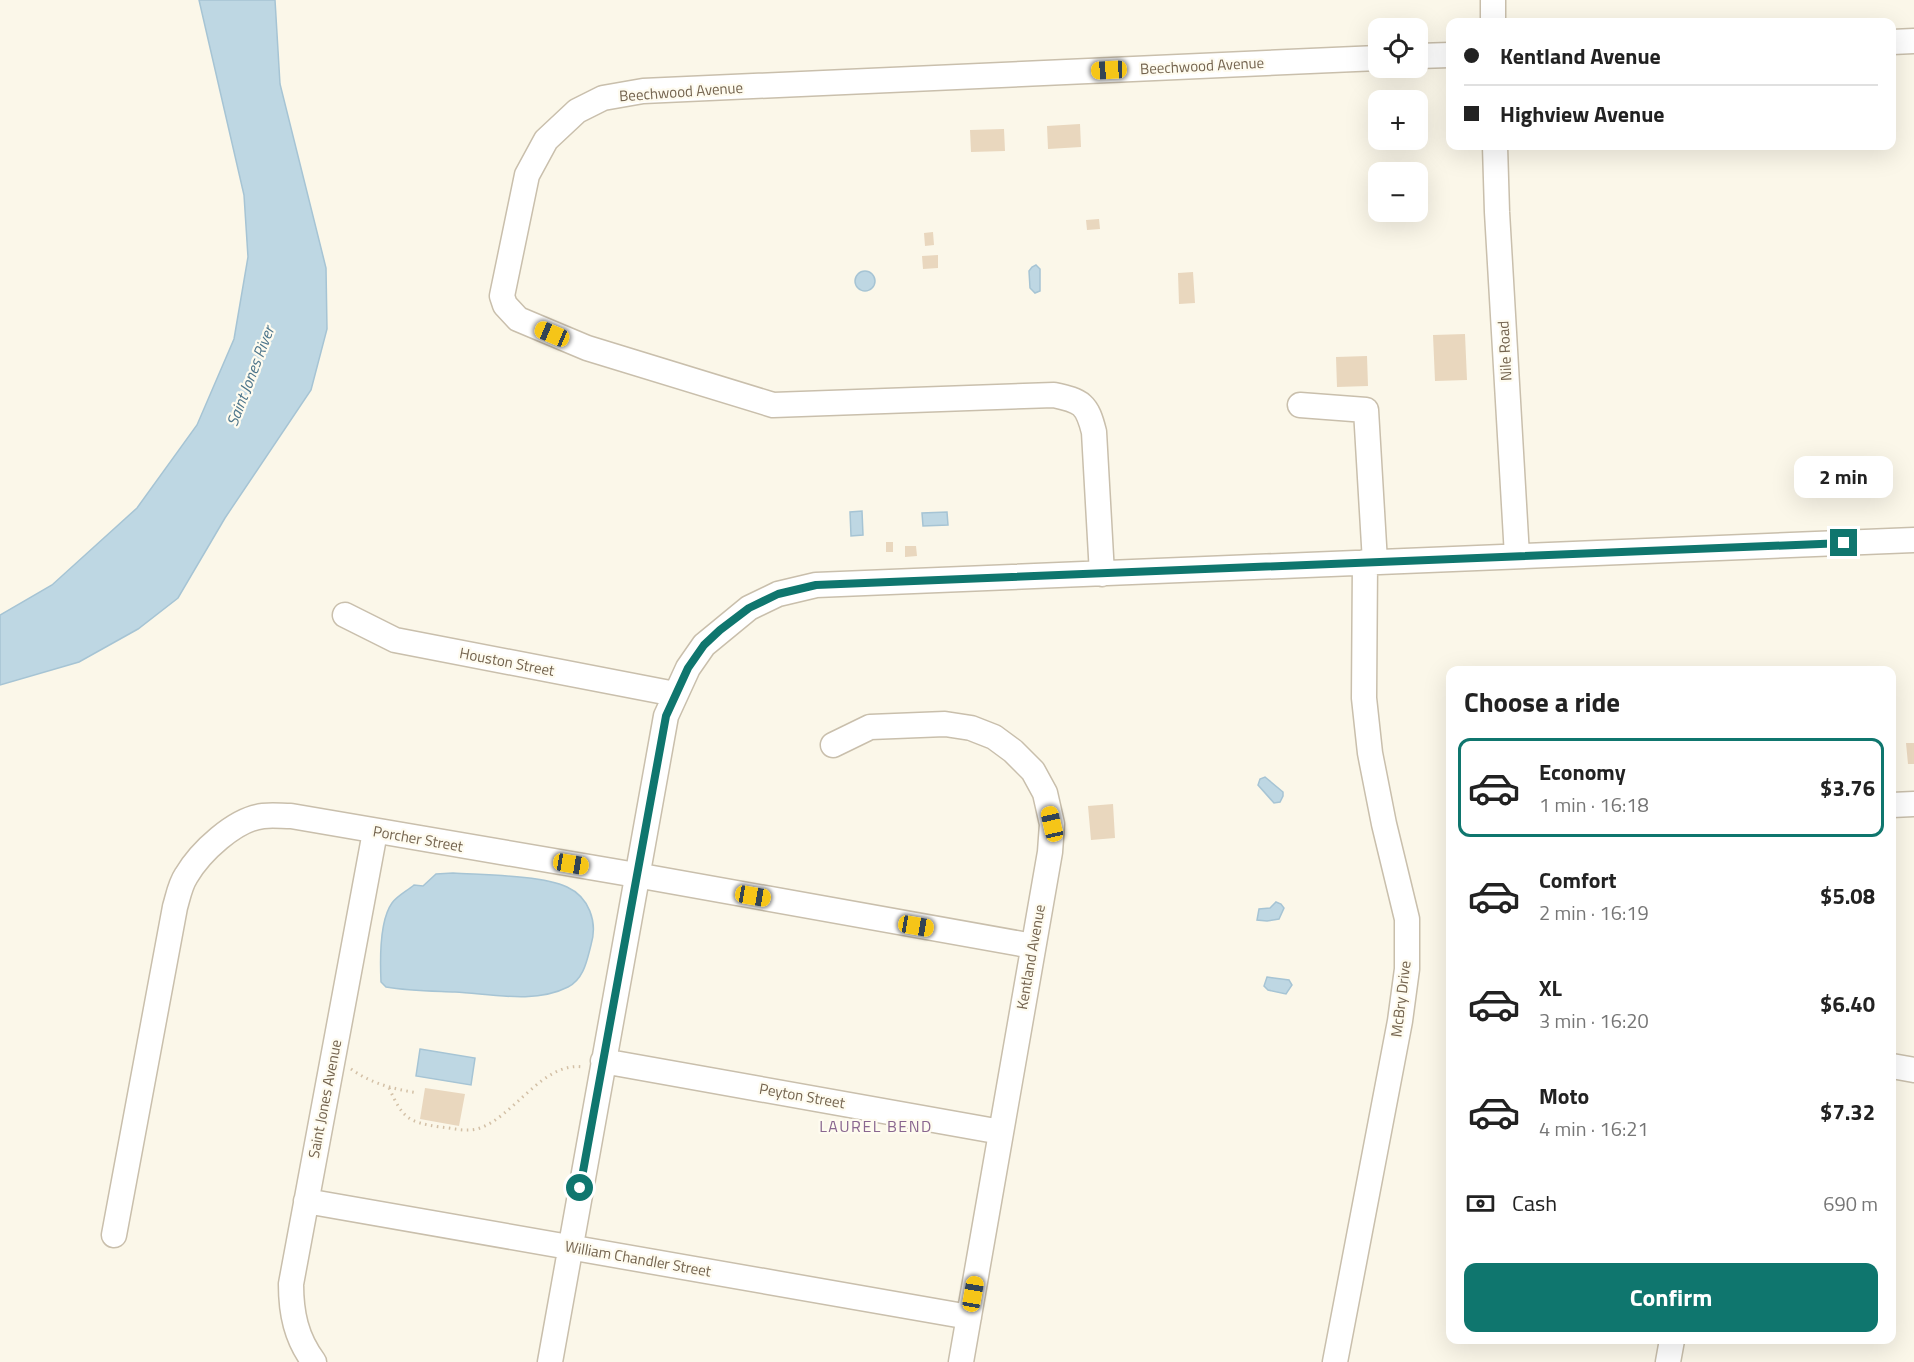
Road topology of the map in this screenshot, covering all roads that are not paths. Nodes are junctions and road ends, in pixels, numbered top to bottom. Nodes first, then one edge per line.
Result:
1 (1493, 0) edge
2 (1493, 18) edge
3 (1914, 41) edge
4 (1896, 42) edge
5 (1446, 55) edge
6 (1428, 56) edge
7 (1368, 58) edge
8 (1496, 150) edge
9 (1300, 405) dead end
10 (1914, 540) edge
11 (1517, 556) junction
12 (1370, 562) junction
13 (1102, 574) junction
14 (345, 615) dead end
15 (675, 694) junction
16 (833, 745) dead end
17 (1914, 804) edge
18 (1896, 805) edge
19 (375, 831) junction
20 (636, 875) junction
21 (1033, 946) junction
22 (595, 1064) junction
23 (1896, 1067) edge
24 (1914, 1070) edge
25 (1001, 1132) junction
26 (306, 1201) junction
27 (114, 1235) dead end
28 (570, 1247) junction
29 (969, 1317) junction
30 (1671, 1344) edge
31 (314, 1362) edge
32 (550, 1362) edge
33 (961, 1362) edge
34 (1335, 1362) edge
35 (1668, 1362) edge

1 - 2 street
3 - 4 street
5 - 6 street
7 - 13 street, Beechwood Avenue
8 - 11 street, Nile Road
9 - 12 street, McBry Drive
10 - 11 street
11 - 12 street
12 - 13 street
12 - 34 street, McBry Drive
13 - 15 street
14 - 15 street, Houston Street
15 - 20 street
16 - 21 street, Kentland Avenue
17 - 18 street
19 - 20 street, Porcher Street
19 - 26 street, Saint Jones Avenue
19 - 27 street, Porcher Street
20 - 21 street, Porcher Street
20 - 22 street
21 - 25 street, Kentland Avenue
22 - 25 street, Peyton Street
22 - 28 street
23 - 24 street
25 - 29 street, Kentland Avenue
26 - 28 street, William Chandler Street
26 - 31 street, Saint Jones Avenue
28 - 29 street, William Chandler Street
28 - 32 street
29 - 33 street, Kentland Avenue
30 - 35 street

